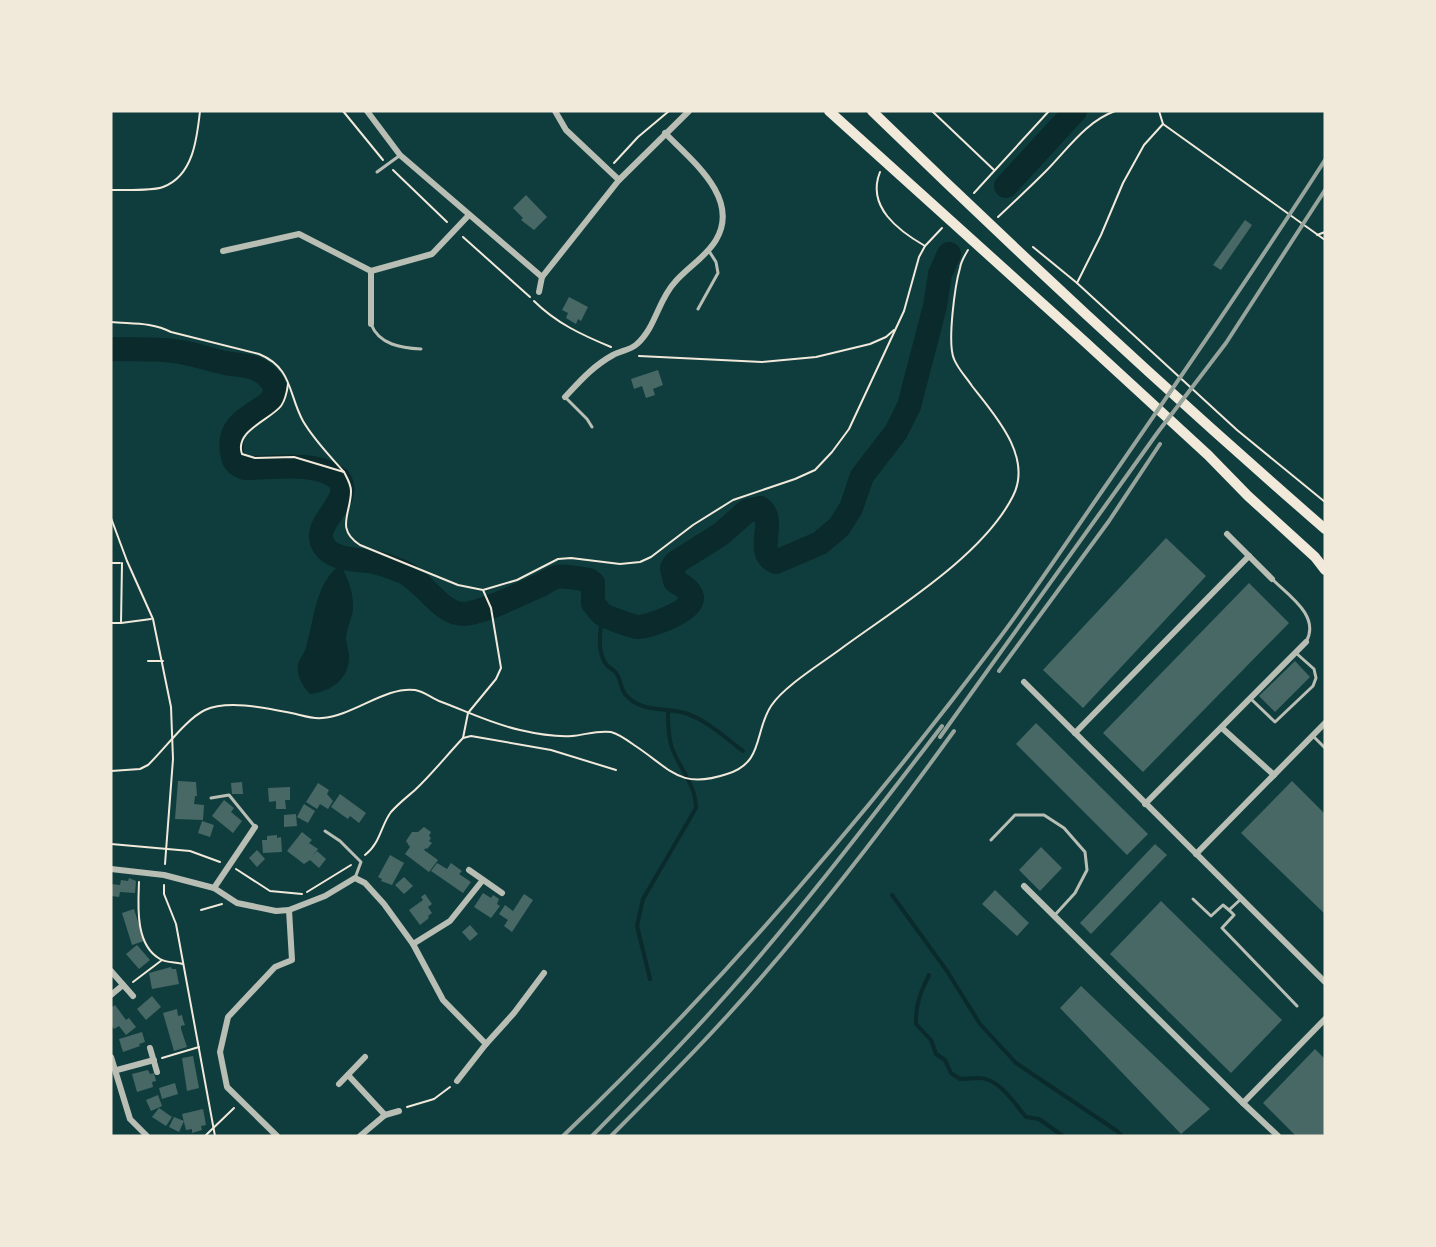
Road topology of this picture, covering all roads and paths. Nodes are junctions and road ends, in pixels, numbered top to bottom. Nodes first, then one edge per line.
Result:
1 (200, 111) edge
2 (343, 111) edge
3 (367, 111) edge
4 (555, 111) edge
5 (669, 111) edge
6 (689, 111) edge
7 (829, 111) edge
8 (872, 111) edge
9 (932, 111) edge
10 (1115, 111) edge
11 (1159, 111) edge
12 (1163, 124) junction
13 (665, 133) junction
14 (400, 155) junction
15 (886, 162) junction
16 (387, 164) junction
17 (608, 170) junction
18 (994, 170) dead end
19 (377, 172) dead end
20 (619, 180) junction
21 (111, 190) edge
22 (468, 216) junction
23 (995, 220) dead end
24 (455, 230) junction
25 (1325, 232) edge
26 (1317, 235) junction
27 (1325, 240) edge
28 (1027, 242) dead end
29 (972, 243) dead end
30 (925, 246) dead end
31 (709, 250) junction
32 (223, 251) dead end
33 (371, 271) junction
34 (542, 277) junction
35 (1077, 284) junction
36 (539, 292) dead end
37 (698, 309) dead end
38 (111, 322) edge
39 (371, 324) joint
40 (421, 349) dead end
41 (621, 351) junction
42 (289, 381) junction
43 (565, 397) joint
44 (592, 427) dead end
45 (344, 472) junction
46 (1325, 502) edge
47 (111, 518) edge
48 (1325, 529) edge
49 (1227, 534) dead end
50 (1249, 556) junction
51 (127, 561) junction
52 (111, 563) edge
53 (122, 563) junction
54 (1325, 570) edge
55 (1272, 579) joint
56 (483, 590) junction
57 (153, 619) junction
58 (111, 623) edge
59 (122, 623) junction
60 (1306, 642) joint
61 (1296, 653) junction
62 (148, 661) dead end
63 (163, 661) junction
64 (1024, 682) dead end
65 (1250, 698) junction
66 (468, 713) junction
67 (1325, 723) edge
68 (1222, 728) junction
69 (1074, 733) junction
70 (1313, 736) junction
71 (463, 738) junction
72 (173, 739) junction
73 (1325, 748) edge
74 (616, 770) dead end
75 (111, 771) edge
76 (1274, 775) junction
77 (211, 798) dead end
78 (1145, 804) junction
79 (255, 827) joint
80 (325, 831) dead end
81 (991, 840) dead end
82 (111, 844) edge
83 (166, 848) junction
84 (1196, 854) junction
85 (358, 860) junction
86 (230, 865) junction
87 (111, 869) edge
88 (469, 870) dead end
89 (139, 871) junction
90 (164, 875) junction
91 (355, 878) junction
92 (482, 881) junction
93 (1024, 886) dead end
94 (214, 888) junction
95 (502, 893) dead end
96 (1193, 899) dead end
97 (1241, 899) junction
98 (234, 901) junction
99 (201, 910) dead end
100 (289, 910) junction
101 (1229, 910) junction
102 (1054, 916) junction
103 (413, 944) junction
104 (162, 960) junction
105 (183, 963) junction
106 (111, 971) edge
107 (544, 973) dead end
108 (1325, 982) edge
109 (123, 985) junction
110 (111, 995) edge
111 (133, 996) dead end
112 (1297, 1006) dead end
113 (1325, 1019) edge
114 (486, 1044) junction
115 (199, 1047) junction
116 (150, 1048) dead end
117 (365, 1057) dead end
118 (112, 1060) edge
119 (154, 1060) junction
120 (117, 1070) junction
121 (157, 1072) dead end
122 (348, 1074) junction
123 (457, 1081) joint
124 (339, 1084) dead end
125 (240, 1102) junction
126 (1243, 1103) junction
127 (399, 1112) joint
128 (385, 1115) junction
129 (214, 1126) junction
130 (147, 1136) edge
131 (205, 1136) edge
132 (215, 1136) edge
133 (277, 1136) edge
134 (360, 1136) edge
135 (1278, 1136) edge

1 - 21 path
2 - 16 path
3 - 14 street
4 - 17 street
5 - 17 path
6 - 13 street
7 - 15 main road
8 - 48 main road
9 - 18 path
10 - 23 path
11 - 12 path
12 - 26 path
12 - 35 path
13 - 20 street
13 - 31 street
14 - 16 lane
14 - 22 street
15 - 30 path
15 - 54 main road
16 - 19 lane
16 - 24 path
17 - 20 street
20 - 34 street
22 - 24 street
22 - 34 street
24 - 33 street
24 - 41 path
25 - 26 path
26 - 27 path
28 - 35 path
29 - 66 path
31 - 37 lane
31 - 41 street
32 - 33 street
33 - 39 street
34 - 36 street
35 - 46 path
38 - 42 path
39 - 40 lane
41 - 43 street
41 - 56 path
42 - 45 path
42 - 45 path
43 - 44 lane
45 - 56 path
47 - 51 path
49 - 50 street
50 - 55 street
50 - 69 street
51 - 53 path
51 - 57 path
52 - 53 path
53 - 59 path
55 - 60 lane
56 - 66 path
57 - 59 path
57 - 63 path
58 - 59 path
60 - 61 street
61 - 65 street
61 - 65 lane
62 - 63 path
63 - 72 path
64 - 69 street
65 - 68 street
66 - 71 path
66 - 72 path
67 - 70 street
68 - 76 street
68 - 78 street
69 - 78 street
70 - 73 lane
70 - 76 street
71 - 74 path
71 - 85 path
72 - 75 path
72 - 83 path
76 - 84 street
77 - 79 lane
78 - 84 street
79 - 86 street
80 - 85 lane
81 - 102 lane
82 - 83 path
83 - 86 path
83 - 90 path
84 - 97 street
85 - 86 path
85 - 91 lane
86 - 94 street
87 - 89 street
88 - 92 street
89 - 90 street
89 - 104 path
90 - 94 street
90 - 105 path
91 - 100 street
91 - 103 street
92 - 95 street
92 - 103 street
93 - 102 street
94 - 98 street
96 - 101 lane
97 - 101 lane
97 - 108 street
98 - 99 path
98 - 100 street
100 - 125 street
101 - 112 lane
102 - 126 street
103 - 114 street
104 - 105 path
104 - 109 path
105 - 115 path
106 - 109 street
107 - 114 street
109 - 110 street
109 - 111 street
113 - 126 street
114 - 123 street
115 - 119 path
115 - 129 path
116 - 119 street
117 - 122 street
118 - 120 street
119 - 120 street
119 - 121 street
120 - 130 street
122 - 124 street
122 - 128 street
123 - 127 path
125 - 129 path
125 - 133 street
126 - 135 street
127 - 128 street
128 - 134 street
129 - 131 path
129 - 132 path

